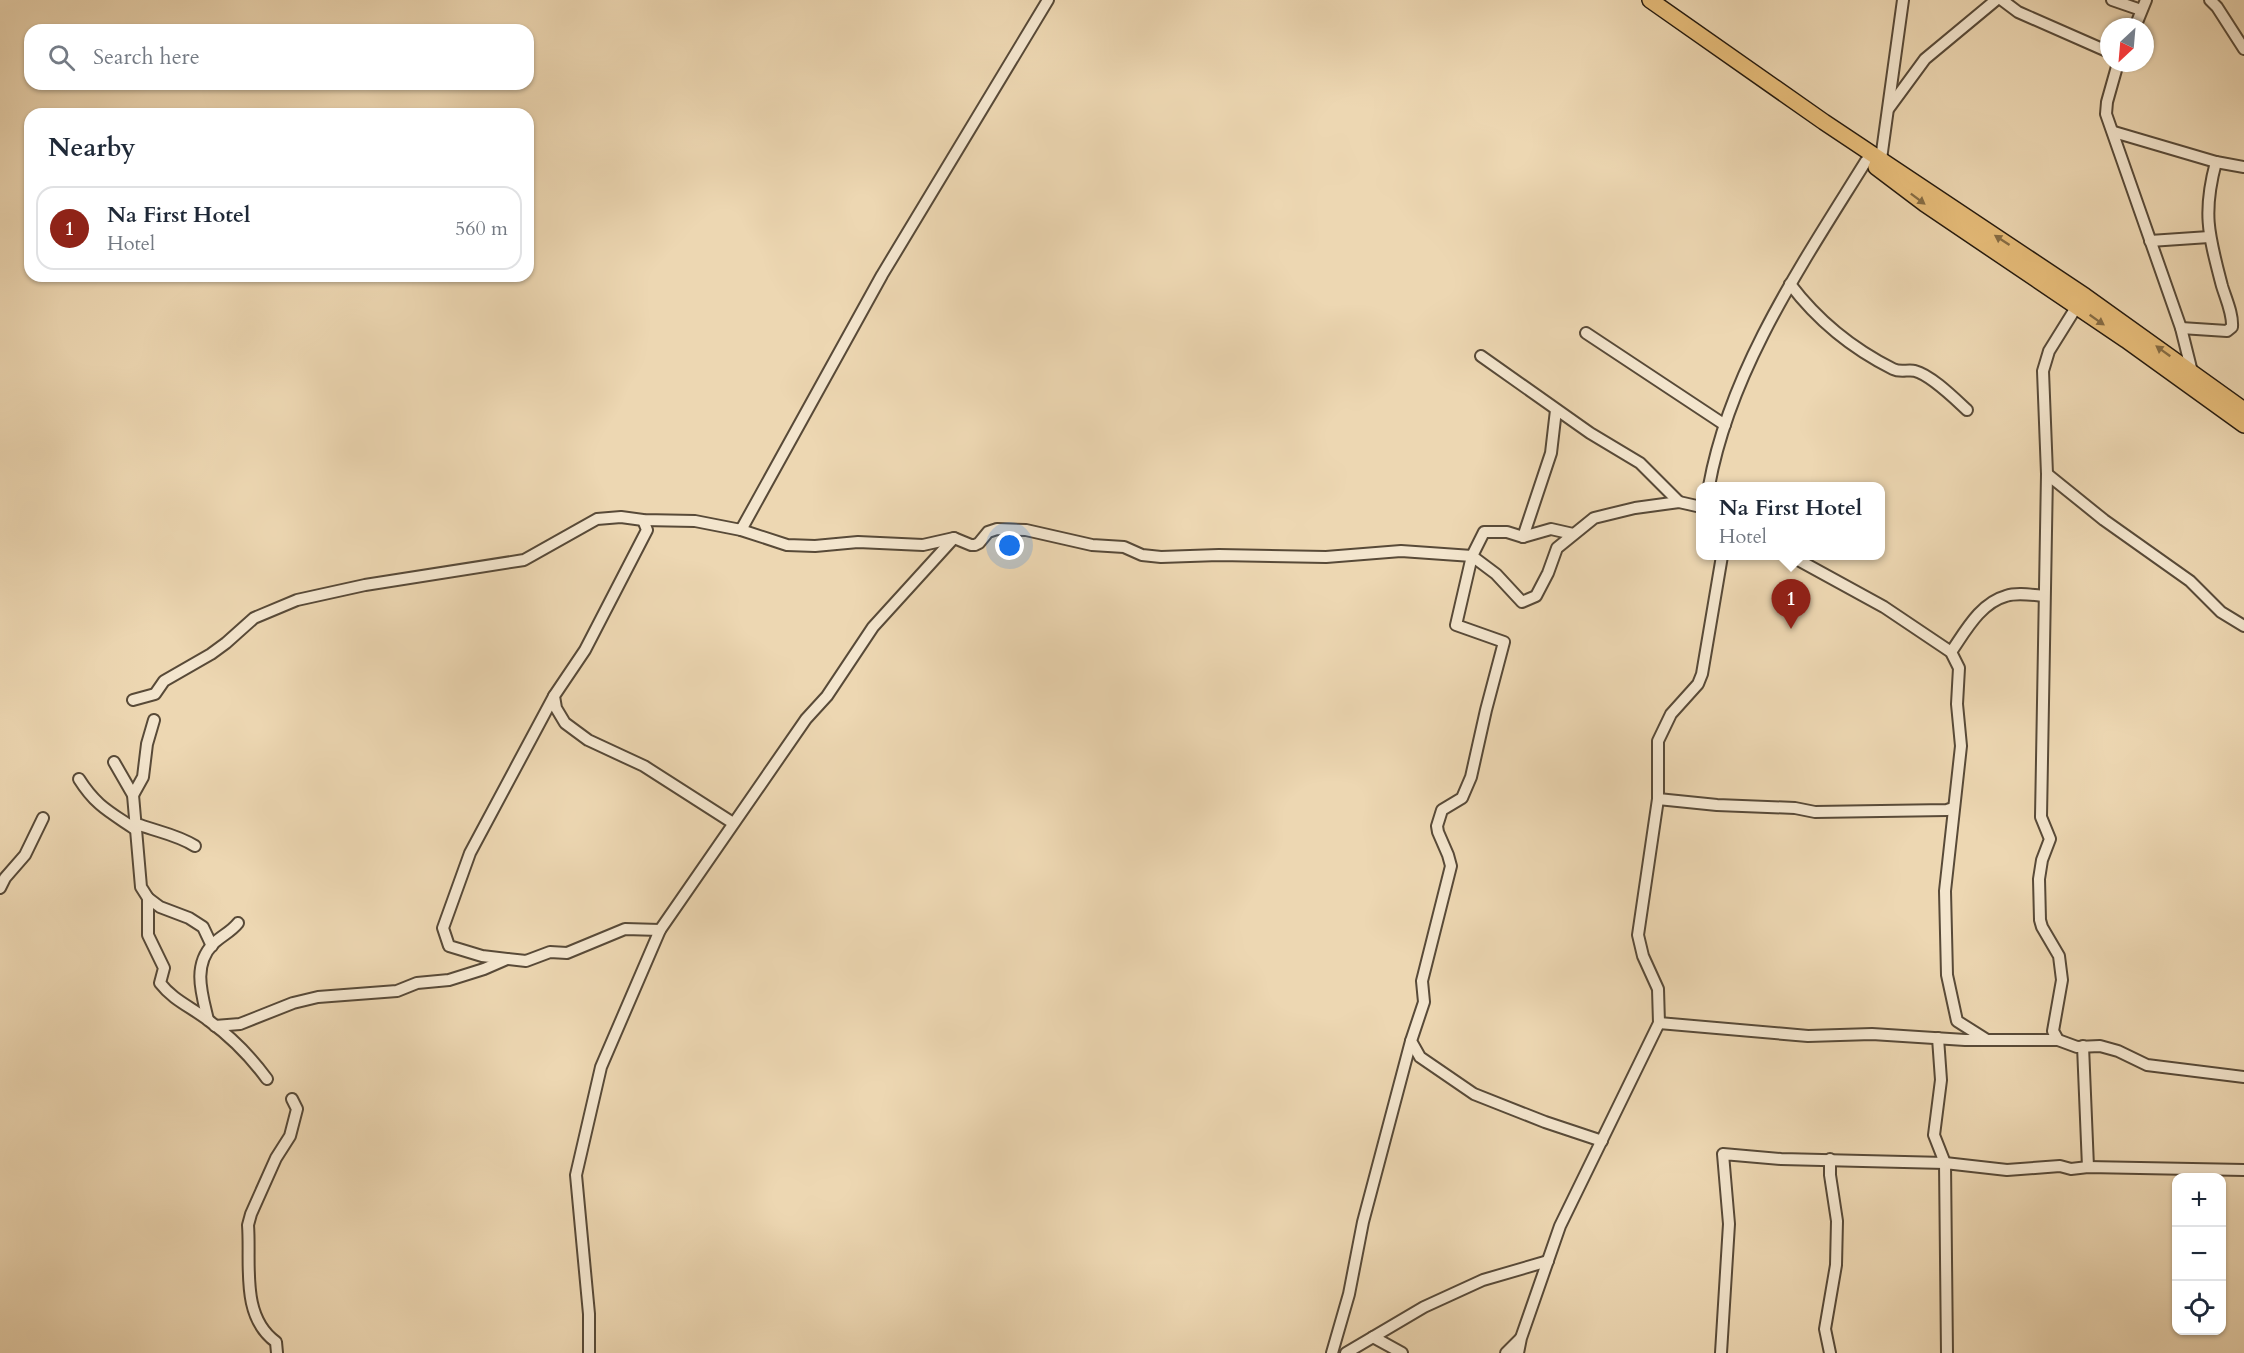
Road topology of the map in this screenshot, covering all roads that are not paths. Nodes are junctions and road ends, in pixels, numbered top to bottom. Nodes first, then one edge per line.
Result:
1 (1048, 0) edge
2 (1650, 0) edge
3 (1903, 0) edge
4 (1996, 0) edge
5 (2002, 0) edge
6 (2112, 0) edge
7 (2227, 0) edge
8 (2213, 3) edge
9 (2144, 5) edge
10 (2100, 48) edge
11 (2244, 48) edge
12 (2116, 72) edge
13 (1887, 111) junction
14 (2114, 132) junction
15 (1873, 160) junction
16 (2216, 162) junction
17 (2244, 167) edge
18 (2209, 237) junction
19 (2150, 241) junction
20 (1790, 284) junction
21 (2077, 306) junction
22 (2181, 328) junction
23 (1586, 333) dead end
24 (1481, 356) dead end
25 (2193, 372) junction
26 (1556, 410) junction
27 (1967, 410) dead end
28 (2244, 410) edge
29 (1725, 425) junction
30 (2244, 425) edge
31 (2047, 474) junction
32 (1710, 482) edge
33 (1679, 502) junction
34 (1696, 506) edge
35 (643, 520) junction
36 (741, 530) junction
37 (1573, 534) junction
38 (1523, 537) junction
39 (954, 538) junction
40 (1472, 556) junction
41 (1721, 560) edge
42 (1800, 560) edge
43 (2044, 596) junction
44 (2244, 626) edge
45 (1951, 652) junction
46 (554, 696) junction
47 (133, 700) dead end
48 (154, 720) dead end
49 (114, 762) dead end
50 (79, 779) dead end
51 (133, 795) junction
52 (1658, 799) junction
53 (1953, 808) junction
54 (43, 818) dead end
55 (733, 823) junction
56 (135, 829) junction
57 (195, 846) dead end
58 (0, 888) edge
59 (148, 898) junction
60 (238, 923) dead end
61 (660, 930) junction
62 (212, 946) junction
63 (507, 959) junction
64 (212, 1023) junction
65 (1659, 1023) junction
66 (1938, 1038) junction
67 (1987, 1040) junction
68 (2058, 1040) junction
69 (1411, 1041) junction
70 (2083, 1046) junction
71 (2244, 1077) edge
72 (267, 1079) dead end
73 (292, 1099) dead end
74 (1602, 1141) junction
75 (1830, 1159) junction
76 (1945, 1163) junction
77 (2088, 1167) junction
78 (2244, 1170) edge
79 (1548, 1262) junction
80 (1373, 1336) junction
81 (1521, 1338) junction
82 (277, 1353) edge
83 (589, 1353) edge
84 (1332, 1353) edge
85 (1346, 1353) edge
86 (1402, 1353) edge
87 (1506, 1353) edge
88 (1518, 1353) edge
89 (1721, 1353) edge
90 (1830, 1353) edge
91 (1947, 1353) edge

1 - 36 street
2 - 15 highway
3 - 13 street
4 - 13 street
5 - 10 street
6 - 9 street
7 - 8 street
8 - 11 street
12 - 14 street
13 - 15 street
14 - 16 street
14 - 19 street
15 - 20 street
15 -> 21 highway
25 -> 15 highway
16 - 17 street
16 - 18 street
18 - 19 street
18 - 22 street
19 - 22 street
20 - 27 street
20 - 29 street
21 -> 30 highway
21 - 31 street
22 - 25 street
23 - 29 street
24 - 26 street
25 - 28 highway
26 - 33 street
26 - 38 street
29 - 32 street
31 - 43 street
31 - 44 street
33 - 34 street
33 - 37 street
35 - 36 street
35 - 46 street
35 - 47 street
36 - 39 street
37 - 38 street
37 - 40 street
38 - 40 street
39 - 40 street
39 - 55 street
40 - 69 street
41 - 52 street
42 - 45 street
43 - 45 street
43 - 68 street
45 - 53 street
46 - 55 street
46 - 63 street
48 - 51 street
49 - 51 street
50 - 56 street
51 - 56 street
52 - 53 street
52 - 65 street
53 - 67 street
54 - 58 street
55 - 61 street
56 - 57 street
56 - 59 street
59 - 62 street
59 - 64 street
60 - 62 street
61 - 63 street
61 - 83 street
62 - 64 street
63 - 64 street
64 - 72 street
65 - 66 street
65 - 74 street
66 - 67 street
66 - 76 street
67 - 68 street
68 - 70 street
69 - 74 street
69 - 84 street
70 - 71 street
70 - 77 street
73 - 82 street
74 - 79 street
75 - 76 street
75 - 89 street
75 - 90 street
76 - 77 street
76 - 91 street
77 - 78 street
79 - 80 street
79 - 81 street
80 - 85 street
80 - 86 street
81 - 87 street
81 - 88 street

